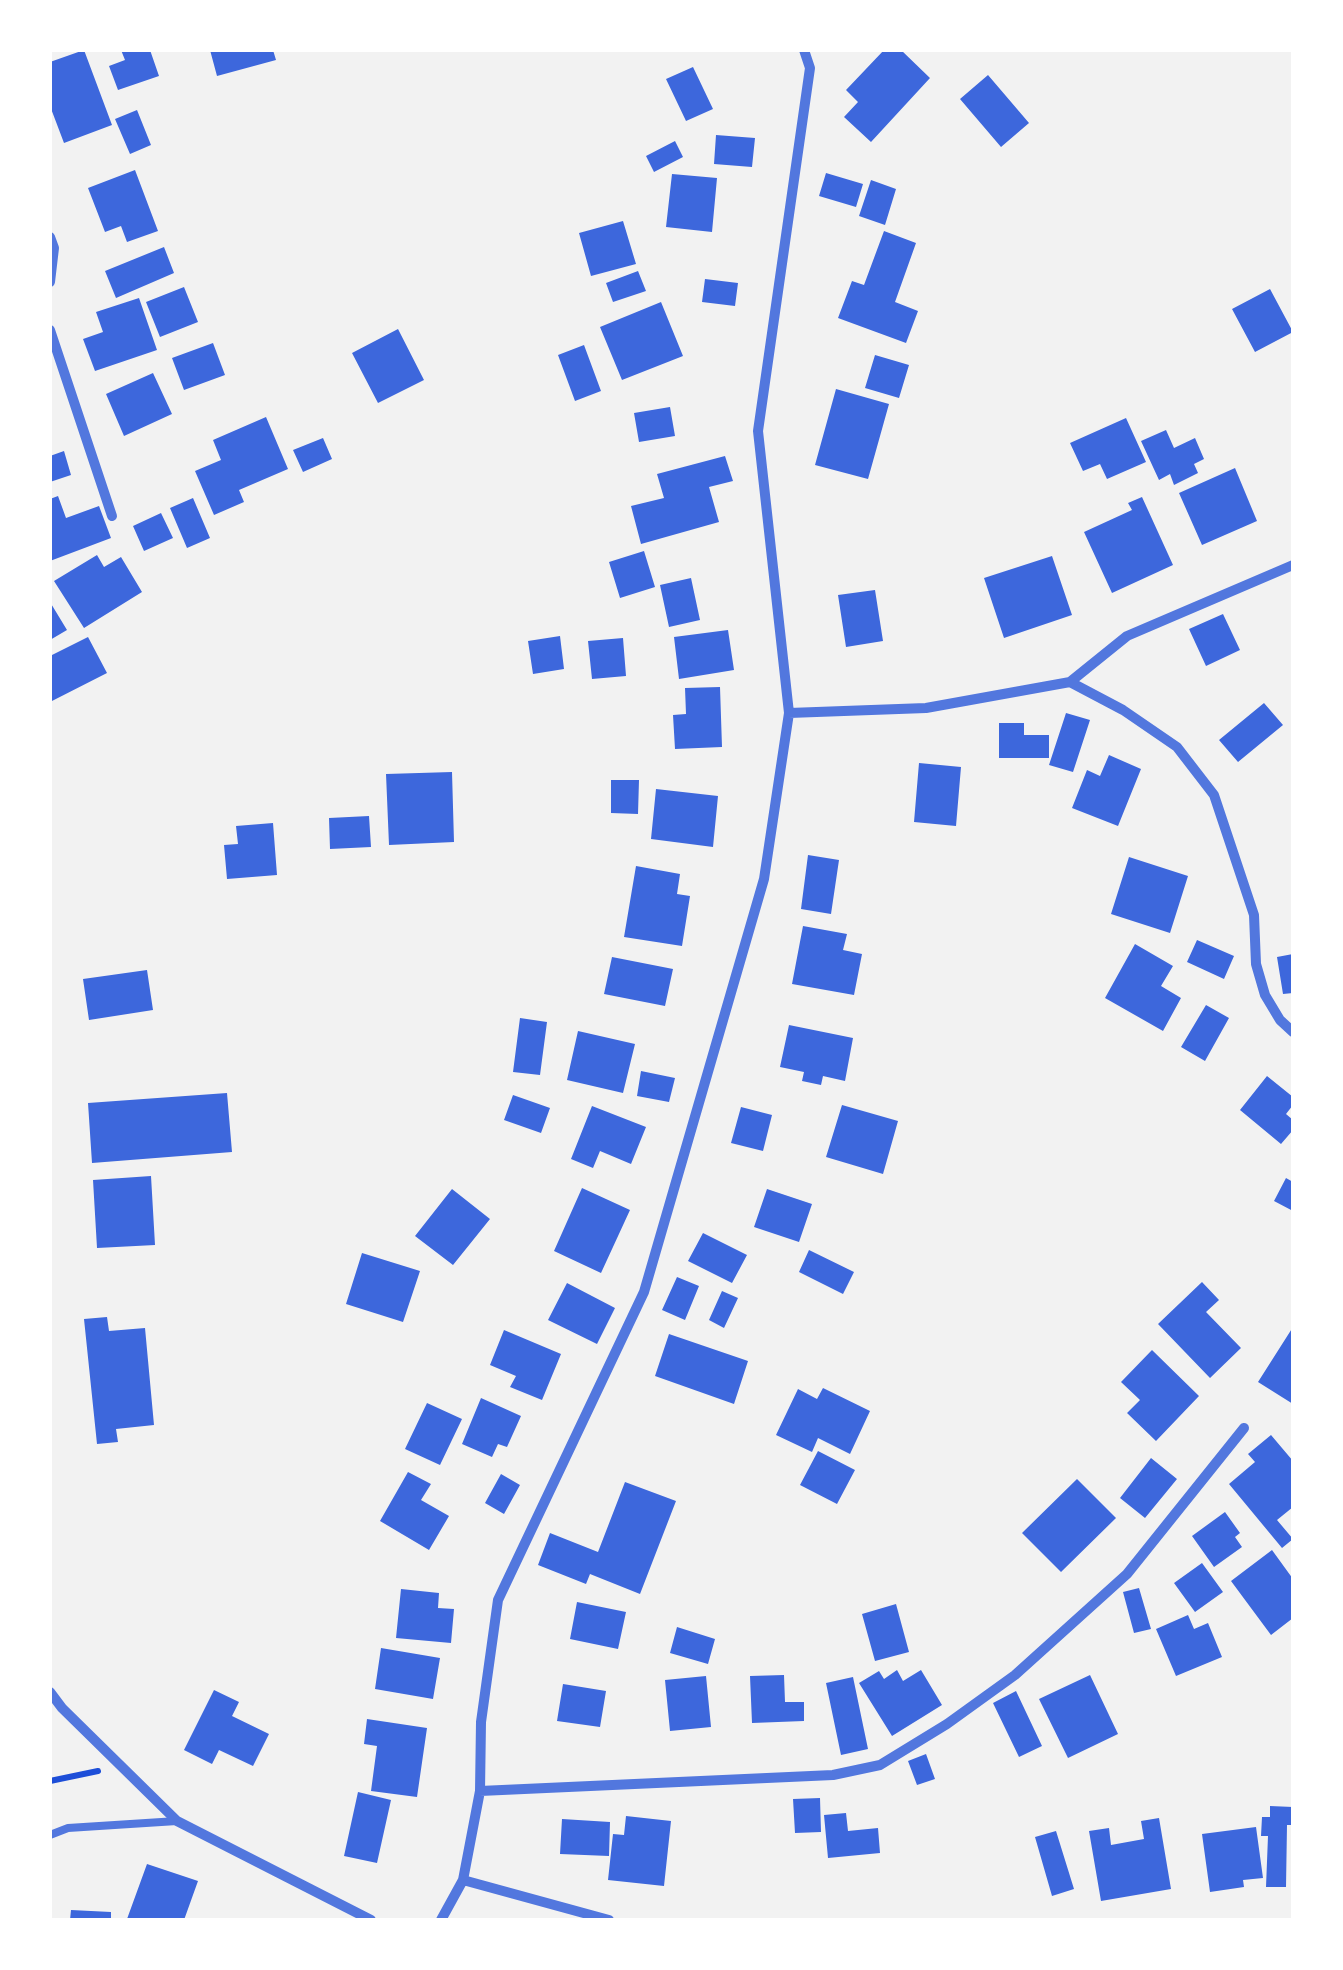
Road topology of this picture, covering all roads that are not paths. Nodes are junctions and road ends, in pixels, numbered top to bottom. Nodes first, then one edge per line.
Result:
1 (804, 50) edge
2 (50, 237) edge
3 (50, 282) edge
4 (50, 330) edge
5 (112, 516) dead end
6 (1293, 565) edge
7 (1070, 682) junction
8 (789, 712) junction
9 (1293, 1032) edge
10 (1244, 1428) dead end
11 (50, 1692) edge
12 (480, 1792) junction
13 (178, 1821) junction
14 (50, 1835) edge
15 (464, 1880) junction
16 (371, 1920) edge
17 (440, 1920) edge
18 (609, 1920) edge

1 - 8 street
2 - 3 street
4 - 5 street
6 - 7 street
7 - 8 street
7 - 9 street
8 - 12 street
10 - 12 street
11 - 13 street
12 - 15 street
13 - 14 lane
13 - 16 street
15 - 17 street
15 - 18 street

